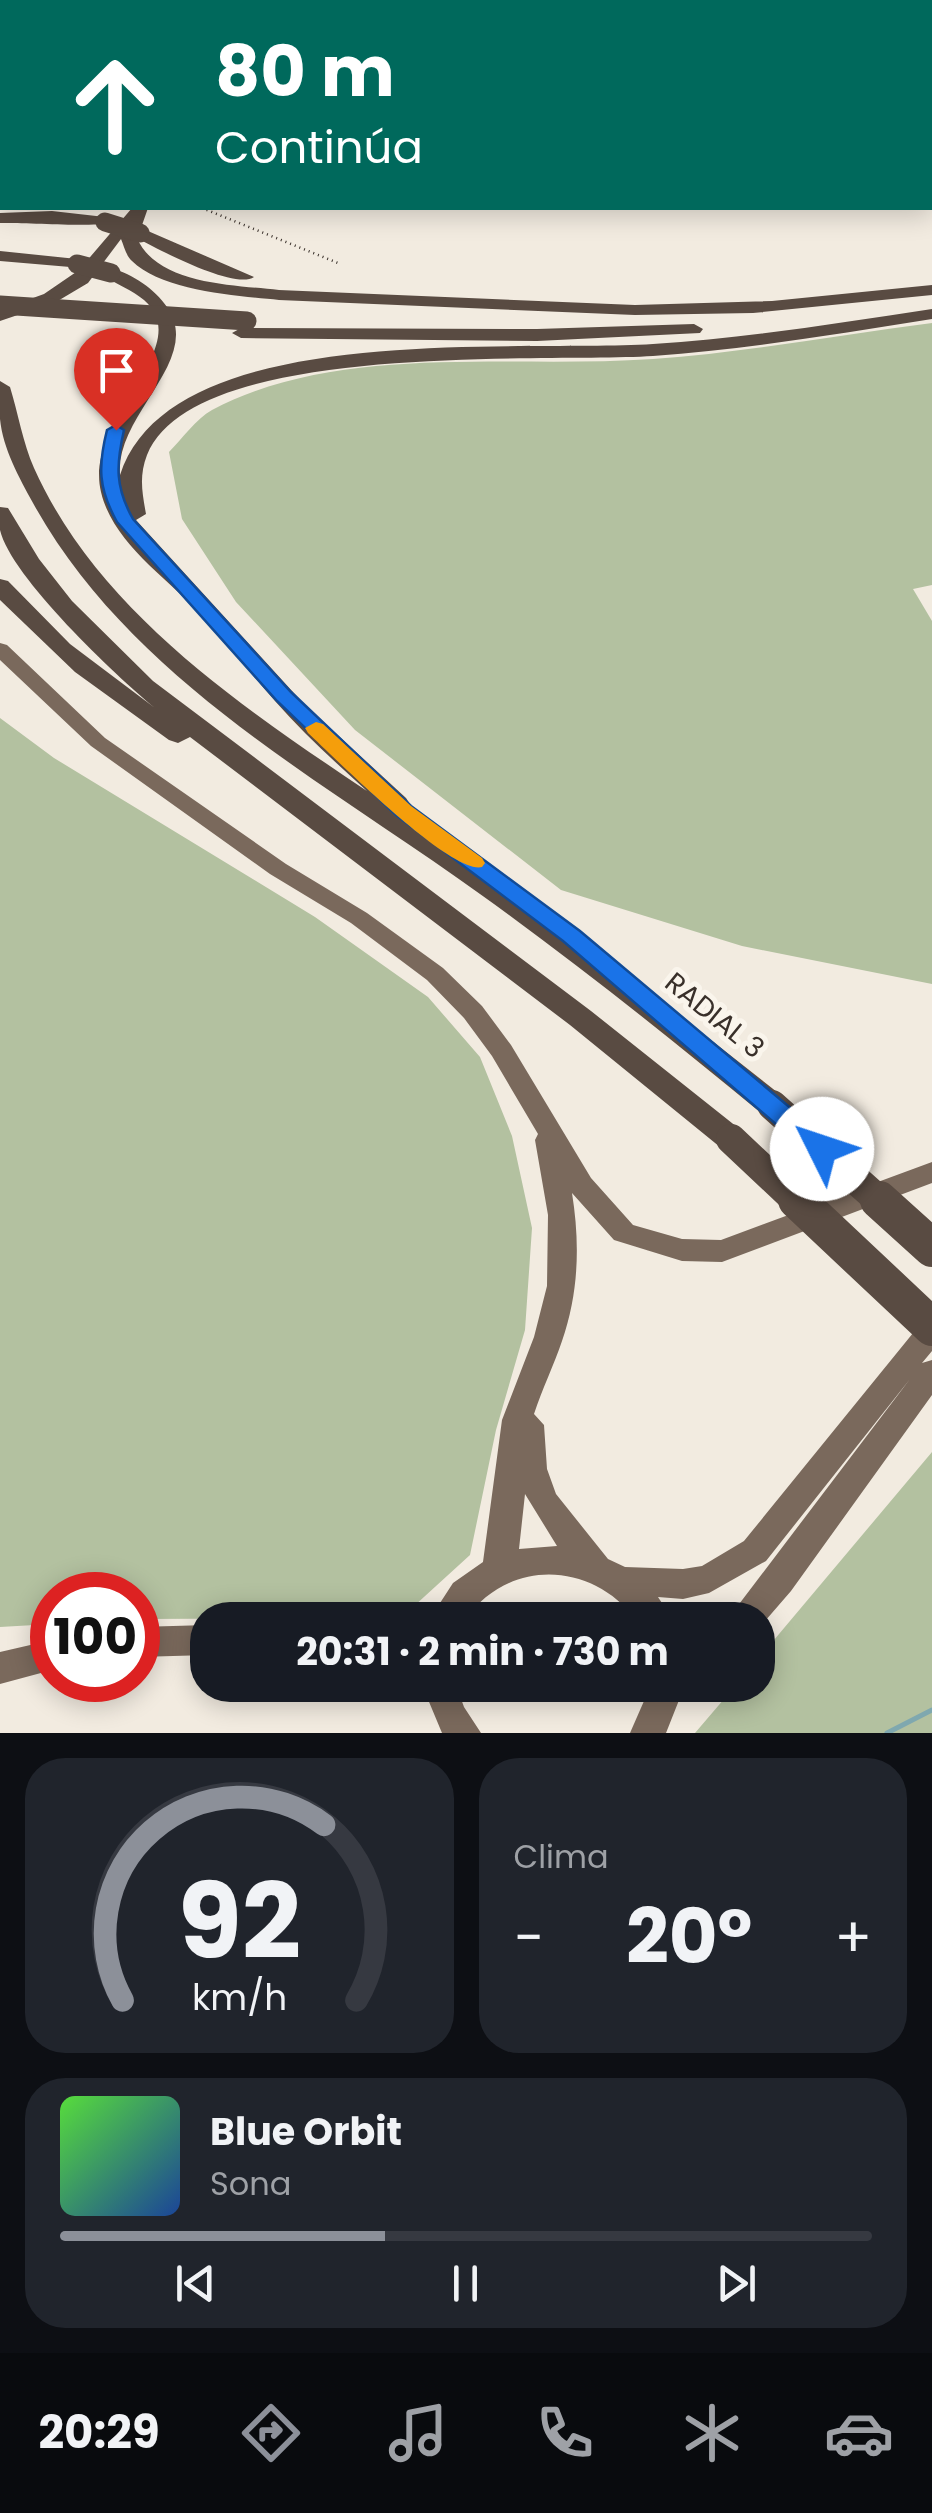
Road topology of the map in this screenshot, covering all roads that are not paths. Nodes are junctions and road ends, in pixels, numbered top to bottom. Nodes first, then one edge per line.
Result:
1 (137, 210) edge
2 (138, 210) edge
3 (8, 218) edge
4 (0, 256) edge
5 (932, 290) edge
6 (410, 302) junction
7 (0, 305) edge
8 (770, 306) junction
9 (932, 306) edge
10 (932, 314) edge
11 (0, 317) edge
12 (244, 327) junction
13 (0, 387) edge
14 (0, 513) edge
15 (0, 576) edge
16 (0, 586) edge
17 (206, 606) junction
18 (0, 649) edge
19 (114, 692) junction
20 (398, 882) junction
21 (683, 1032) junction
22 (543, 1117) junction
23 (932, 1172) edge
24 (932, 1248) edge
25 (932, 1329) edge
26 (548, 1339) junction
27 (932, 1372) edge
28 (497, 1570) junction
29 (609, 1574) junction
30 (456, 1602) edge
31 (638, 1602) edge
32 (760, 1602) edge
33 (160, 1641) edge
34 (190, 1641) edge
35 (30, 1660) edge
36 (0, 1668) edge
37 (662, 1702) edge
38 (647, 1733) edge

1 - 11 highway, bridge
2 - 6 highway
3 - 6 highway, bridge
4 - 17 highway, bridge
5 - 8 highway
6 - 8 highway
7 - 12 highway, bridge
8 - 12 highway
9 - 12 highway
10 - 17 highway
11 - 12 highway
13 - 21 highway, RADIAL 3
14 - 20 highway
15 - 19 highway
16 - 19 highway
17 - 21 highway
18 - 22 main road
19 - 20 highway
20 - 25 highway, bridge
21 - 24 highway, RADIAL 3, bridge
22 - 23 main road
22 - 26 main road
25 - 29 main road
26 - 28 main road
26 - 29 main road
27 - 32 main road
28 - 29 main road
28 - 30 main road
29 - 31 main road
33 - 34 main road
35 - 36 main road
37 - 38 main road

